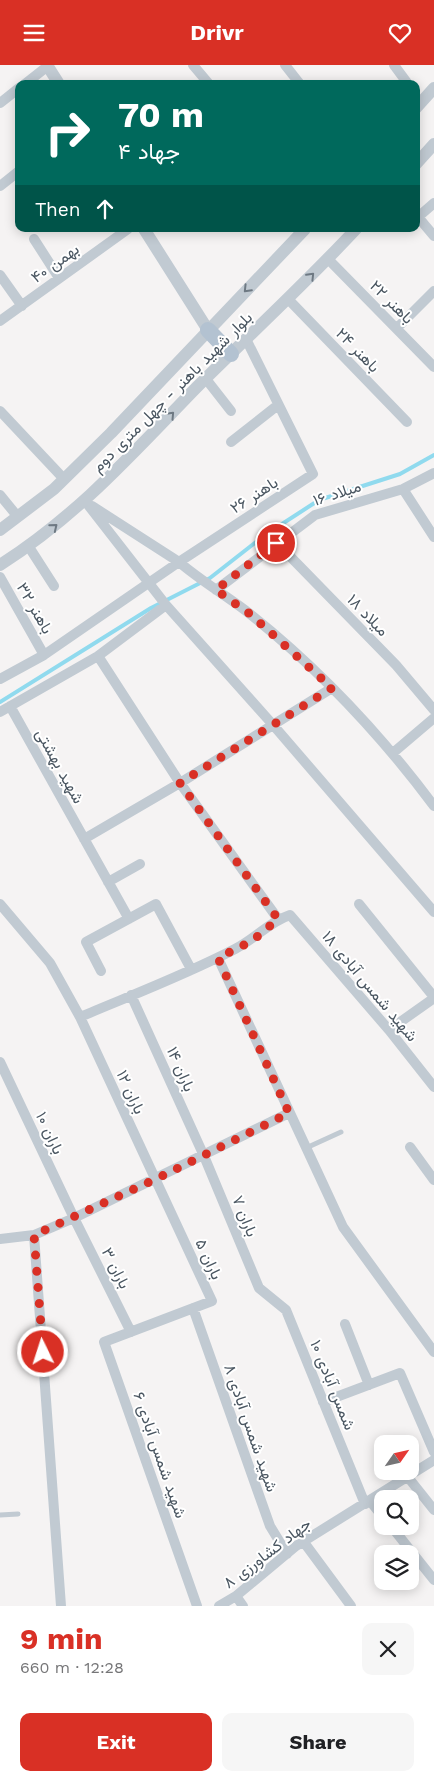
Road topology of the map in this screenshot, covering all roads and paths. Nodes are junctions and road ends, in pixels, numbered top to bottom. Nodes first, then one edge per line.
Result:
1 (48, 65) edge
2 (194, 65) edge
3 (285, 65) edge
4 (394, 65) edge
5 (30, 80) edge
6 (57, 80) edge
7 (206, 80) edge
8 (297, 80) edge
9 (405, 80) edge
10 (434, 88) edge
11 (15, 92) edge
12 (420, 99) edge
13 (0, 103) edge
14 (434, 145) edge
15 (420, 159) edge
16 (15, 174) edge
17 (0, 185) edge
18 (434, 203) edge
19 (420, 215) edge
20 (420, 219) edge
21 (124, 232) edge
22 (146, 232) edge
23 (302, 232) edge
24 (353, 232) edge
25 (434, 236) edge
26 (34, 239) dead end
27 (328, 259) junction
28 (0, 275) edge
29 (59, 278) junction
30 (434, 291) edge
31 (288, 299) junction
32 (22, 306) junction
33 (0, 321) edge
34 (397, 327) junction
35 (208, 330) junction
36 (246, 339) junction
37 (231, 354) junction
38 (434, 367) edge
39 (206, 379) junction
40 (278, 405) junction
41 (0, 411) edge
42 (230, 411) dead end
43 (407, 422) dead end
44 (231, 442) dead end
45 (434, 473) edge
46 (64, 479) junction
47 (403, 489) junction
48 (0, 495) edge
49 (85, 501) junction
50 (18, 517) junction
51 (0, 530) edge
52 (434, 537) edge
53 (276, 543) junction
54 (28, 547) junction
55 (179, 562) junction
56 (0, 565) edge
57 (0, 577) edge
58 (148, 583) junction
59 (54, 586) dead end
60 (213, 588) junction
61 (166, 605) junction
62 (44, 655) junction
63 (98, 656) junction
64 (0, 679) edge
65 (332, 688) junction
66 (10, 706) junction
67 (434, 710) edge
68 (0, 712) edge
69 (434, 719) edge
70 (274, 725) junction
71 (394, 752) junction
72 (180, 783) junction
73 (434, 806) edge
74 (84, 839) junction
75 (140, 864) dead end
76 (108, 882) junction
77 (0, 904) edge
78 (359, 904) dead end
79 (434, 912) edge
80 (129, 919) junction
81 (278, 919) junction
82 (218, 958) junction
83 (191, 969) junction
84 (100, 971) dead end
85 (131, 995) junction
86 (434, 997) edge
87 (80, 1017) junction
88 (389, 1030) junction
89 (0, 1062) edge
90 (434, 1087) edge
91 (289, 1113) junction
92 (340, 1132) dead end
93 (410, 1147) dead end
94 (305, 1149) junction
95 (204, 1156) junction
96 (156, 1179) junction
97 (434, 1180) edge
98 (74, 1218) junction
99 (34, 1235) junction
100 (0, 1239) edge
101 (259, 1288) joint
102 (193, 1308) junction
103 (345, 1324) dead end
104 (131, 1332) junction
105 (434, 1352) edge
106 (369, 1385) junction
107 (324, 1402) junction
108 (434, 1452) edge
109 (434, 1460) edge
110 (419, 1469) edge
111 (401, 1480) edge
112 (410, 1480) edge
113 (368, 1503) junction
114 (374, 1509) edge
115 (434, 1510) edge
116 (18, 1513) dead end
117 (0, 1515) edge
118 (397, 1535) edge
119 (303, 1541) junction
120 (287, 1554) junction
121 (434, 1580) edge
122 (236, 1595) junction
123 (61, 1606) edge
124 (197, 1606) edge
125 (219, 1606) edge
126 (243, 1606) edge
127 (350, 1606) edge

1 - 5 street
1 - 6 street
2 - 7 street
3 - 8 street
4 - 9 street
10 - 12 street
11 - 13 street
14 - 15 street
16 - 17 street
18 - 19 street
20 - 25 street
21 - 29 street, بهمن ۴۰
22 - 35 street
23 -> 35 street, بلوار شهید باهنر - چهل متری دوم
24 - 27 street, بلوار شهید باهنر - چهل متری دوم
26 - 29 street
31 -> 27 street, بلوار شهید باهنر - چهل متری دوم
27 - 34 street, باهنر ۲۲
28 - 32 street
29 - 32 street, بهمن ۴۰
30 - 34 street
31 - 36 street, بلوار شهید باهنر - چهل متری دوم
31 - 43 street, باهنر ۲۴
32 - 33 street, بهمن ۴۰
34 - 38 street, باهنر ۲۲
35 - 37 main road
35 - 46 street, بلوار شهید باهنر - چهل متری دوم
36 - 37 street, بلوار شهید باهنر - چهل متری دوم
36 - 40 street, باهنر ۲۶
37 - 39 street, بلوار شهید باهنر - چهل متری دوم
39 - 42 street
49 -> 39 street, بلوار شهید باهنر - چهل متری دوم
40 - 44 street
40 - 55 street, باهنر ۲۶
41 - 46 street
45 - 47 street, میلاد ۱۶
46 - 50 street, بلوار شهید باهنر - چهل متری دوم
47 - 52 street
47 - 53 street, میلاد ۱۶
48 - 50 street
54 -> 49 street, بلوار شهید باهنر - چهل متری دوم
49 - 55 street
49 - 58 street
50 - 51 street, بلوار شهید باهنر - چهل متری دوم
53 - 60 street, میلاد ۱۶
53 - 67 street, میلاد ۱۸
54 - 56 street, بلوار شهید باهنر - چهل متری دوم
54 - 59 street
55 - 58 street
55 - 60 street
57 - 62 street, باهنر ۳۲
58 - 61 street
58 - 62 street
60 - 65 street
61 - 63 street
61 - 70 street
62 - 64 street
63 - 66 street
63 - 72 street
65 - 70 street
65 - 71 street
66 - 68 street
66 - 74 street, شهید بهشتی
69 - 71 street
70 - 72 street
70 - 79 street
71 - 73 street
72 - 74 street
72 - 81 street
74 - 76 street, شهید بهشتی
75 - 76 street
76 - 80 street, شهید بهشتی
77 - 87 street, باران ۱۲
78 - 86 street
80 - 83 street
80 - 84 street
81 - 82 street
81 - 88 street, شهید شمس آبادی ۱۸
82 - 83 street
82 - 91 street
83 - 85 street
85 - 87 street
85 - 95 street, باران ۱۴
86 - 88 street
87 - 96 street, باران ۱۲
88 - 90 street, شهید شمس آبادی ۱۸
89 - 98 street, باران ۱۰
91 - 94 street
91 - 95 street
92 - 94 lane
93 - 97 street
94 - 105 street
95 - 96 street
95 - 101 street, باران ۷
96 - 98 street
96 - 102 street, باران ۵
98 - 99 street
98 - 104 street, باران ۳
99 - 100 street
99 - 123 street
101 - 107 street, شمس آبادی ۱۰
102 - 104 street, باران ۵
102 - 120 street, شهید شمس آبادی ۸
103 - 106 street
104 - 124 street, شهید شمس آبادی ۶
106 - 107 street
106 - 108 street
107 - 113 street, شمس آبادی ۱۰
109 - 110 street, جهاد کشاورزی ۸
111 - 113 street, جهاد کشاورزی ۸
112 - 115 street
113 - 114 street, شمس آبادی ۱۰
113 - 119 street, جهاد کشاورزی ۸
116 - 117 lane
118 - 121 street
119 - 120 street, جهاد کشاورزی ۸
119 - 127 street
120 - 122 street, جهاد کشاورزی ۸
122 - 125 street, جهاد کشاورزی ۸
122 - 126 street

